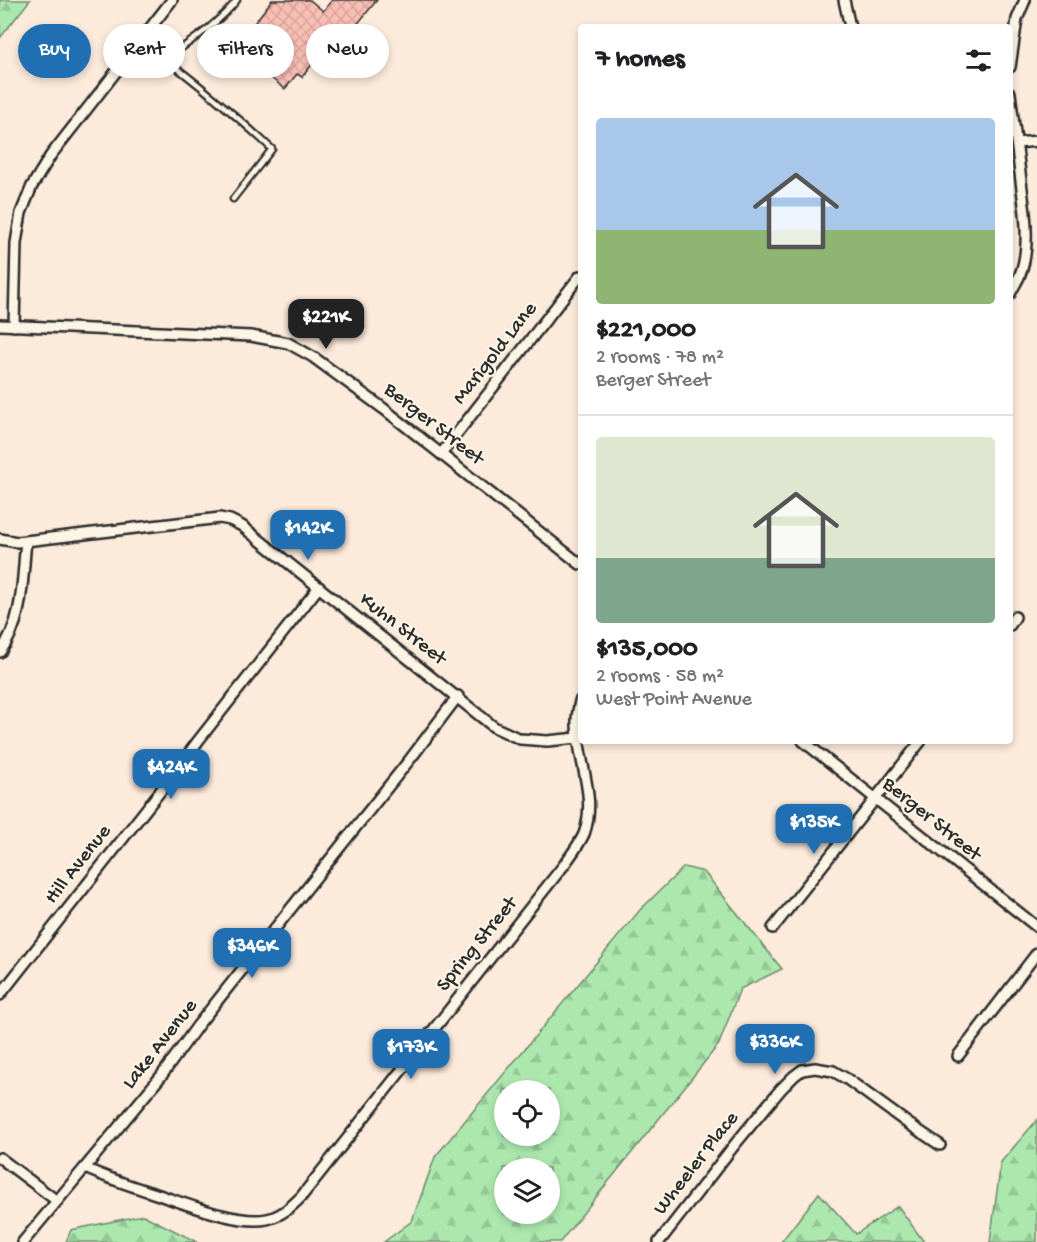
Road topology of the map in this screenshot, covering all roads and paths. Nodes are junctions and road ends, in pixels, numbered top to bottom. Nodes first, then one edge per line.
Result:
1 (171, 0) edge
2 (237, 0) edge
3 (844, 0) edge
4 (1025, 0) edge
5 (153, 24) edge
6 (849, 24) edge
7 (185, 45) edge
8 (1013, 46) edge
9 (185, 75) edge
10 (111, 78) edge
11 (1013, 114) edge
12 (1037, 141) edge
13 (1017, 143) junction
14 (233, 199) dead end
15 (578, 279) edge
16 (1013, 288) edge
17 (0, 325) edge
18 (14, 326) junction
19 (441, 454) junction
20 (0, 539) edge
21 (26, 541) junction
22 (578, 562) edge
23 (319, 587) junction
24 (0, 652) edge
25 (458, 696) junction
26 (578, 712) edge
27 (578, 738) joint
28 (579, 744) edge
29 (807, 744) edge
30 (919, 744) edge
31 (876, 799) junction
32 (1037, 927) edge
33 (773, 928) dead end
34 (1037, 953) edge
35 (0, 995) edge
36 (958, 1056) dead end
37 (940, 1145) dead end
38 (0, 1158) edge
39 (85, 1168) junction
40 (57, 1201) junction
41 (23, 1242) edge
42 (659, 1242) edge

1 - 5 street
2 - 7 lane
3 - 6 street
4 - 8 street
9 - 14 lane
10 - 18 street
11 - 13 street
12 - 13 street
13 - 16 street
15 - 19 street, Marigold Lane
17 - 18 street, Berger Street
18 - 19 street, Berger Street
19 - 22 street, Berger Street
20 - 21 street, Kuhn Street
21 - 23 street, Kuhn Street
21 - 24 street
23 - 25 street, Kuhn Street
23 - 35 street, Hill Avenue
25 - 27 street, Kuhn Street
25 - 39 street, Lake Avenue
26 - 27 street, Spring Street
28 - 39 street, Spring Street
29 - 31 street, Berger Street
30 - 31 street
31 - 32 street, Berger Street
31 - 33 street
34 - 36 street
37 - 42 street, Wheeler Place
38 - 40 street
39 - 40 street, Lake Avenue
40 - 41 street, Lake Avenue

